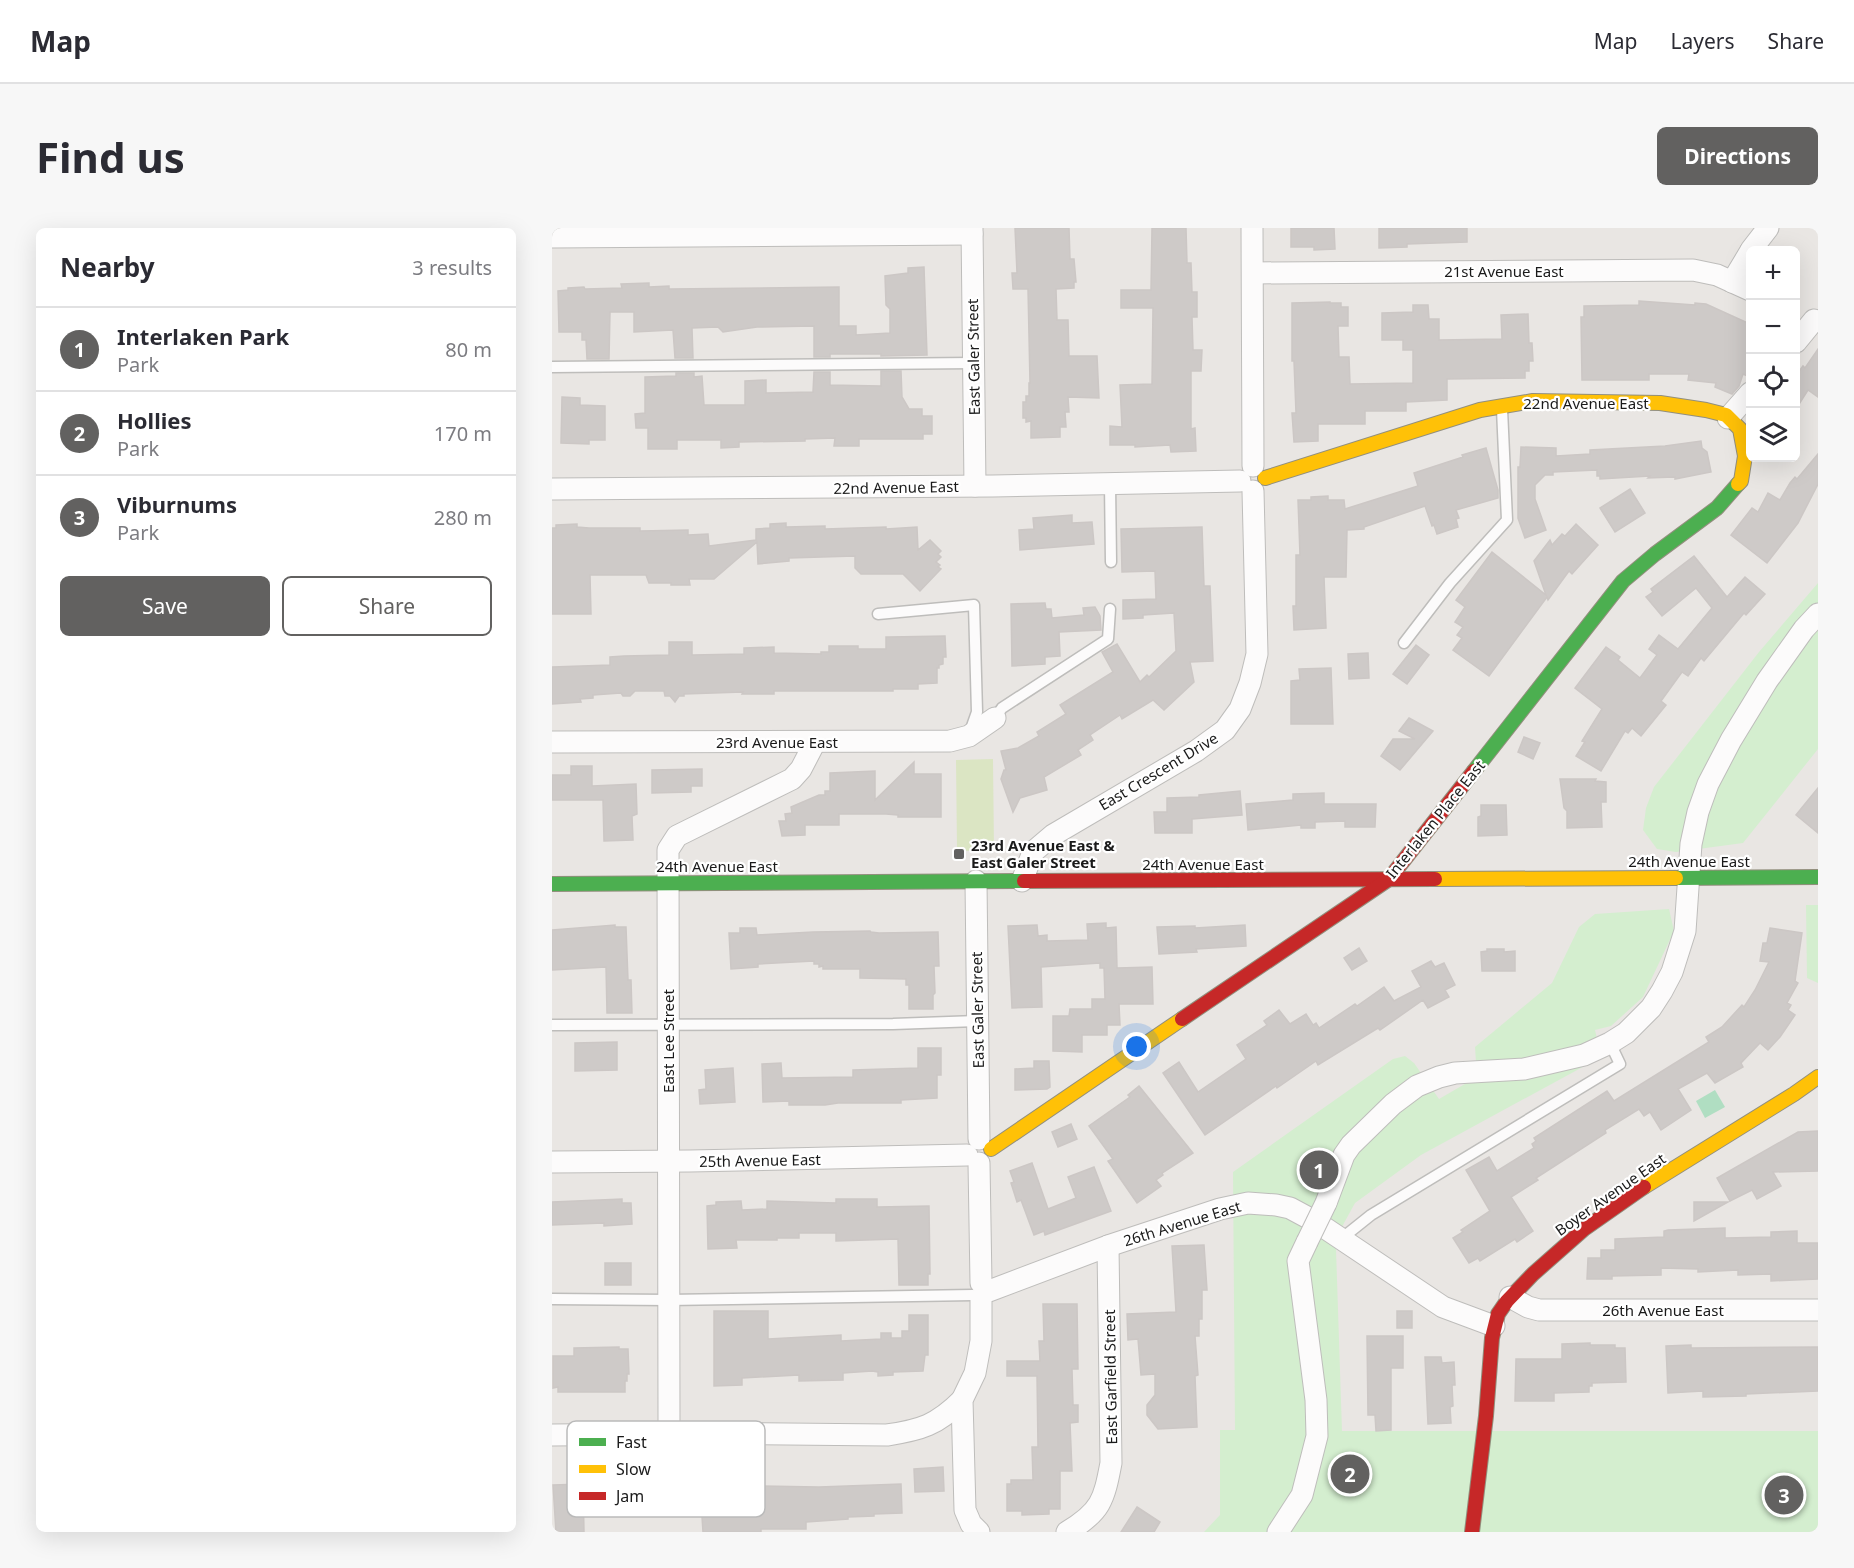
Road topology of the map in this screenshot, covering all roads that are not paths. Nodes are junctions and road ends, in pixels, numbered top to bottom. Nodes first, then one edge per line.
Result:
1 (1252, 228) edge
2 (1768, 228) edge
3 (972, 231) edge
4 (552, 237) edge
5 (1755, 246) edge
6 (1746, 268) edge
7 (1253, 273) junction
8 (1741, 286) edge
9 (1809, 318) edge
10 (1800, 335) edge
11 (973, 363) junction
12 (552, 367) edge
13 (1746, 398) edge
14 (1502, 406) junction
15 (1728, 418) junction
16 (1253, 479) junction
17 (1110, 484) junction
18 (975, 486) junction
19 (552, 489) edge
20 (1112, 562) dead end
21 (1110, 609) dead end
22 (878, 614) dead end
23 (1818, 614) edge
24 (1404, 643) dead end
25 (995, 718) joint
26 (969, 736) junction
27 (552, 742) edge
28 (815, 742) junction
29 (1689, 877) junction
30 (1818, 877) edge
31 (1389, 879) junction
32 (976, 881) junction
33 (1022, 881) junction
34 (667, 883) junction
35 (552, 884) edge
36 (977, 1022) junction
37 (668, 1024) junction
38 (552, 1025) edge
39 (1610, 1043) junction
40 (1816, 1073) edge
41 (979, 1151) junction
42 (552, 1162) edge
43 (668, 1162) junction
44 (1341, 1239) junction
45 (1108, 1246) junction
46 (981, 1292) junction
47 (1510, 1297) junction
48 (552, 1299) edge
49 (668, 1299) junction
50 (1818, 1310) edge
51 (1494, 1326) junction
52 (962, 1400) junction
53 (669, 1421) edge
54 (765, 1432) edge
55 (567, 1434) edge
56 (552, 1435) edge
57 (979, 1532) edge
58 (1067, 1532) edge
59 (1278, 1532) edge
60 (1472, 1532) edge

1 - 7 street, East Crescent Drive
2 - 5 street
3 - 4 street
3 - 11 street, East Galer Street
6 - 8 street
7 - 8 street, 21st Avenue East
7 - 16 street, East Crescent Drive
9 - 10 street
11 - 12 lane
11 - 18 street, East Galer Street
13 - 15 street
14 - 15 street, 22nd Avenue East
14 - 16 street, 22nd Avenue East
14 - 24 lane
15 - 31 street, Interlaken Place East
16 - 17 street, 22nd Avenue East
16 - 33 street, East Crescent Drive
17 - 18 street, 22nd Avenue East
17 - 20 lane
18 - 19 street, 22nd Avenue East
21 - 25 lane
22 - 26 lane
23 - 29 street
25 - 26 street, 23rd Avenue East
26 - 28 street, 23rd Avenue East
27 - 28 street, 23rd Avenue East
28 - 34 street, East Lee Street
29 - 30 street, 24th Avenue East
29 - 31 street, 24th Avenue East
29 - 39 street
31 - 33 street, 24th Avenue East
31 - 41 street, Interlaken Place East
32 - 33 street, 24th Avenue East
32 - 34 street, 24th Avenue East
32 - 36 street, East Galer Street
34 - 35 street, 24th Avenue East
34 - 37 street, East Lee Street
36 - 37 lane
36 - 41 street, East Galer Street
37 - 38 lane
37 - 43 street, East Lee Street
39 - 44 lane
39 - 59 street, bridge
40 - 47 street, Boyer Avenue East
41 - 43 street, 25th Avenue East
41 - 46 street, East Galer Street
42 - 43 street, 25th Avenue East
43 - 49 street, East Lee Street
44 - 45 street, 26th Avenue East
44 - 51 street, 26th Avenue East
45 - 46 street, 26th Avenue East
45 - 58 street, East Garfield Street
46 - 49 lane
46 - 52 street, East Galer Street
47 - 50 street, 26th Avenue East
47 - 51 street, Boyer Avenue East
48 - 49 lane
49 - 53 street, East Lee Street
51 - 60 street, Boyer Avenue East
52 - 54 street
52 - 57 street, East Galer Street
55 - 56 street

